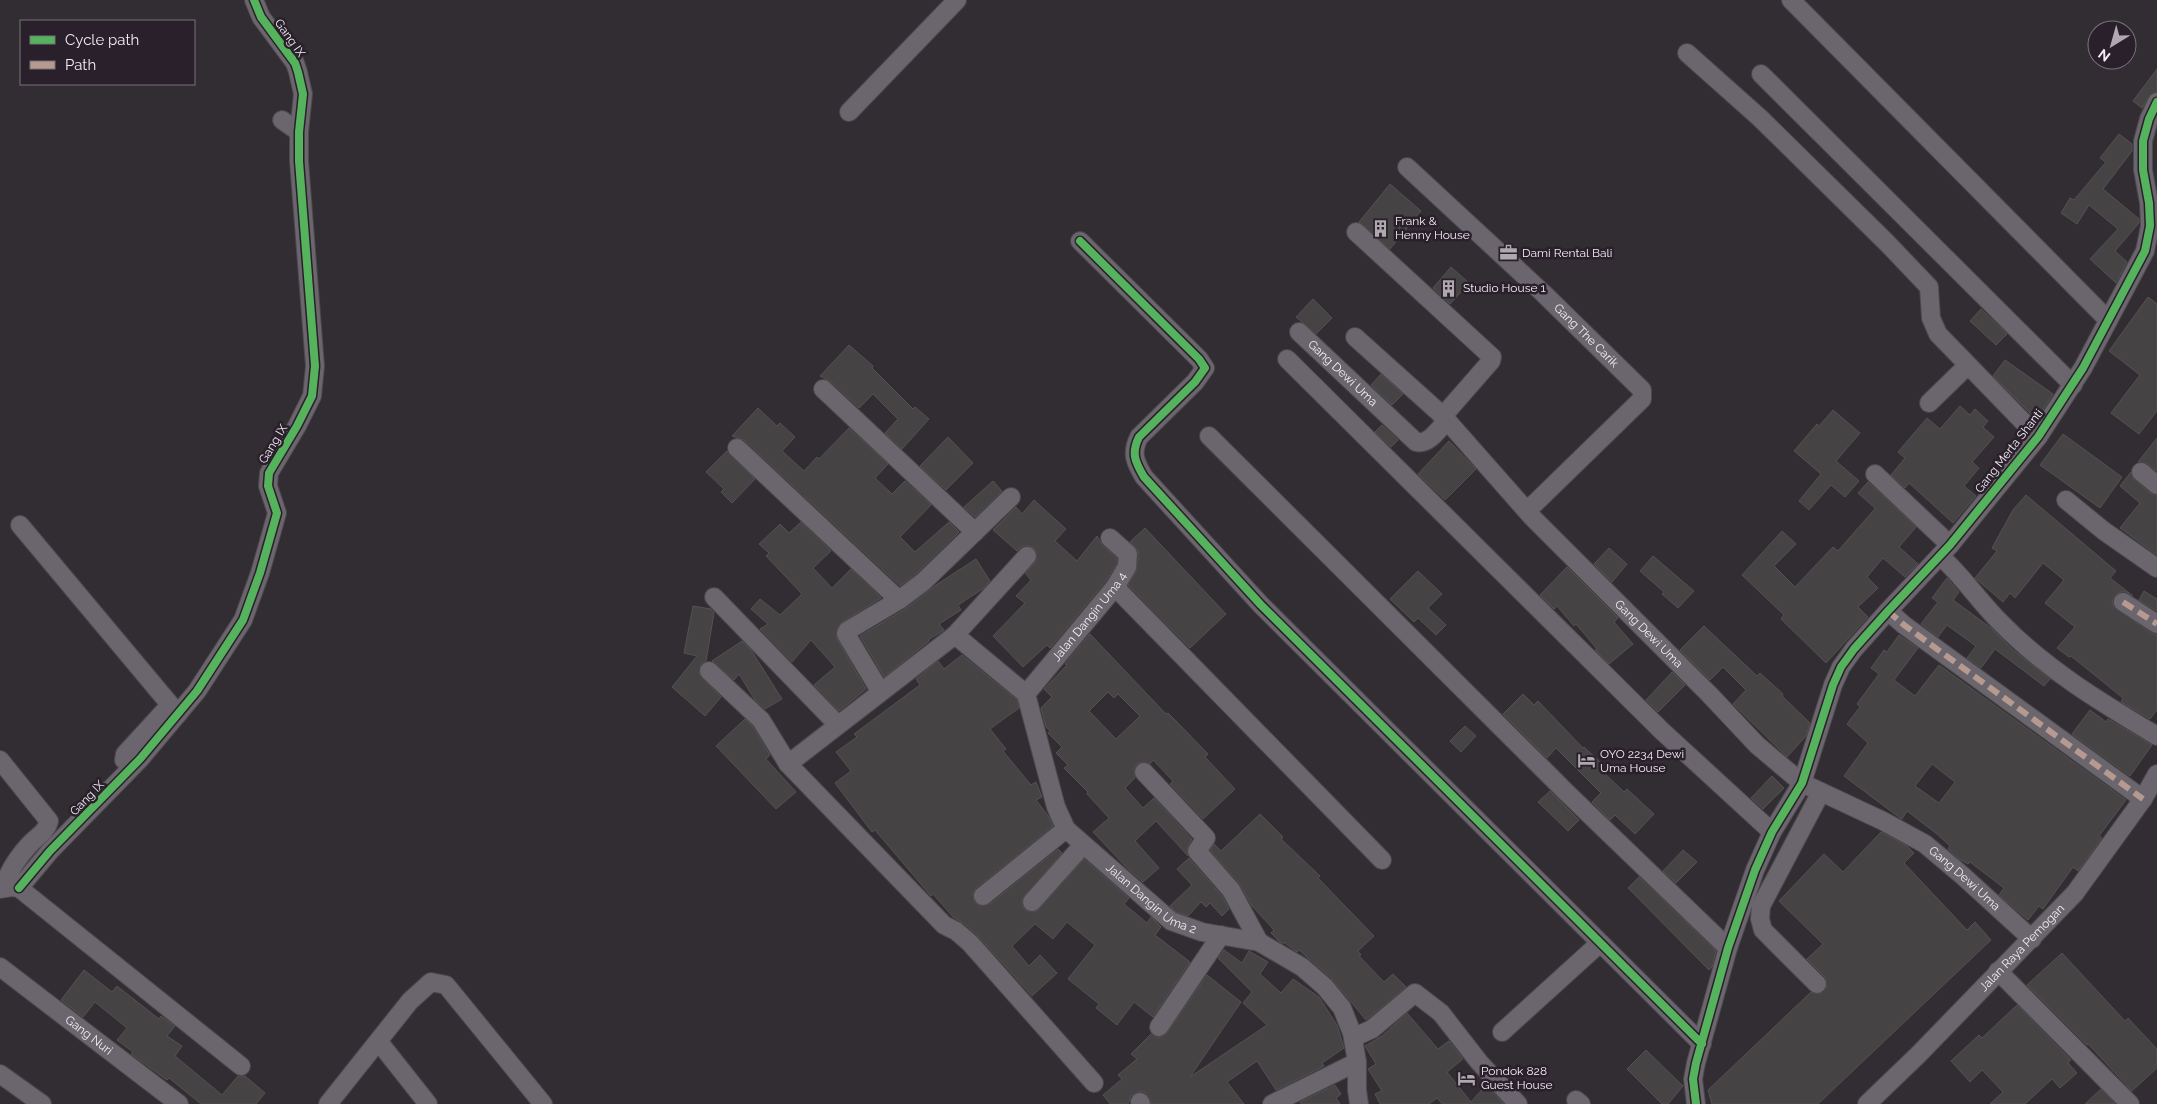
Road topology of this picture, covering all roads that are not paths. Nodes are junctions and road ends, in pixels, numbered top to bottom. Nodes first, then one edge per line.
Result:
1 (254, 0) edge
2 (957, 0) edge
3 (1791, 0) edge
4 (1687, 53) dead end
5 (1761, 74) dead end
6 (2157, 102) edge
7 (848, 112) dead end
8 (282, 120) dead end
9 (299, 132) junction
10 (1407, 167) dead end
11 (1356, 232) dead end
12 (1080, 241) dead end
13 (2108, 320) junction
14 (1299, 332) dead end
15 (1355, 337) dead end
16 (1287, 359) dead end
17 (1967, 366) junction
18 (2073, 384) junction
19 (823, 389) dead end
20 (1929, 403) dead end
21 (1445, 418) junction
22 (1209, 436) dead end
23 (2038, 437) junction
24 (736, 448) dead end
25 (2141, 472) dead end
26 (1875, 474) dead end
27 (2157, 485) edge
28 (1011, 497) dead end
29 (2066, 500) dead end
30 (1527, 512) junction
31 (20, 525) dead end
32 (975, 532) junction
33 (1110, 538) dead end
34 (1026, 556) dead end
35 (1947, 558) junction
36 (2157, 568) edge
37 (1115, 587) junction
38 (714, 597) dead end
39 (899, 600) junction
40 (2123, 602) dead end
41 (1889, 612) junction
42 (2157, 624) edge
43 (955, 635) junction
44 (710, 670) dead end
45 (880, 691) junction
46 (1026, 694) junction
47 (174, 709) junction
48 (837, 724) junction
49 (2157, 736) edge
50 (0, 760) edge
51 (788, 764) junction
52 (1144, 772) dead end
53 (2157, 774) edge
54 (1802, 783) junction
55 (1821, 792) junction
56 (2143, 799) junction
57 (1066, 829) junction
58 (1772, 832) junction
59 (1083, 845) junction
60 (1382, 860) dead end
61 (6, 883) edge
62 (983, 896) dead end
63 (1032, 902) dead end
64 (1221, 935) junction
65 (2032, 940) junction
66 (1259, 942) junction
67 (1600, 943) junction
68 (1728, 948) junction
69 (0, 967) edge
70 (1998, 971) junction
71 (1817, 984) dead end
72 (1159, 1027) dead end
73 (1502, 1032) dead end
74 (1352, 1033) junction
75 (379, 1042) junction
76 (1702, 1044) junction
77 (1357, 1062) junction
78 (241, 1066) dead end
79 (0, 1074) edge
80 (1094, 1083) dead end
81 (339, 1100) edge
82 (42, 1104) edge
83 (179, 1104) edge
84 (428, 1104) edge
85 (543, 1104) edge
86 (1272, 1104) edge
87 (1359, 1104) edge
88 (1518, 1104) edge
89 (1696, 1104) edge
90 (1867, 1104) edge
91 (2130, 1104) edge

1 - 9 street, Gang IX
2 - 7 street
3 - 13 street
4 - 17 street
5 - 18 street
6 - 13 street, Gang Merta Shanti
8 - 9 street
9 - 47 street, Gang IX
10 - 30 street, Gang The Carik
11 - 21 street
12 - 67 street
13 - 18 street, Gang Merta Shanti
14 - 21 street, Gang Dewi Uma
15 - 21 street
16 - 58 street
17 - 20 street
17 - 23 street
18 - 23 street, Gang Merta Shanti
19 - 32 street
21 - 30 street, Gang Dewi Uma
22 - 68 street
23 - 35 street, Gang Merta Shanti
24 - 39 street
25 - 27 street
26 - 35 street
28 - 32 street
29 - 36 street
30 - 54 street, Gang Dewi Uma
31 - 47 street
32 - 39 street
33 - 37 street, Jalan Dangin Uma 4
34 - 43 street
35 - 41 street, Gang Merta Shanti
35 - 49 street
37 - 46 street, Jalan Dangin Uma 4
37 - 60 street
38 - 48 street
39 - 45 street
40 - 42 street
41 - 54 street, Gang Merta Shanti
41 - 56 street
43 - 45 street
43 - 46 street
44 - 51 street
45 - 48 street
46 - 57 street, Jalan Dangin Uma 2
47 - 61 street, Gang IX
48 - 51 street
50 - 61 street
51 - 80 street
52 - 66 street
53 - 56 street, Jalan Raya Pemogan
54 - 55 street, Gang Dewi Uma
54 - 58 street, Gang Merta Shanti
55 - 65 street, Gang Dewi Uma
55 - 71 street
56 - 65 street, Jalan Raya Pemogan
57 - 59 street, Jalan Dangin Uma 2
57 - 62 street
58 - 68 street, Gang Merta Shanti
59 - 63 street
59 - 64 street, Jalan Dangin Uma 2
61 - 78 street
64 - 66 street, Jalan Dangin Uma 2
64 - 72 street
65 - 70 street, Jalan Raya Pemogan
66 - 74 street, Jalan Dangin Uma 2
67 - 73 street
67 - 76 street
68 - 76 street, Gang Merta Shanti
69 - 83 street, Gang Nuri
70 - 90 street, Jalan Raya Pemogan
70 - 91 street
74 - 77 street, Jalan Dangin Uma 2
74 - 88 street
75 - 81 street
75 - 84 street
75 - 85 street
76 - 89 street, Gang Merta Shanti
77 - 86 street
77 - 87 street, Jalan Dangin Uma 2
79 - 82 street

